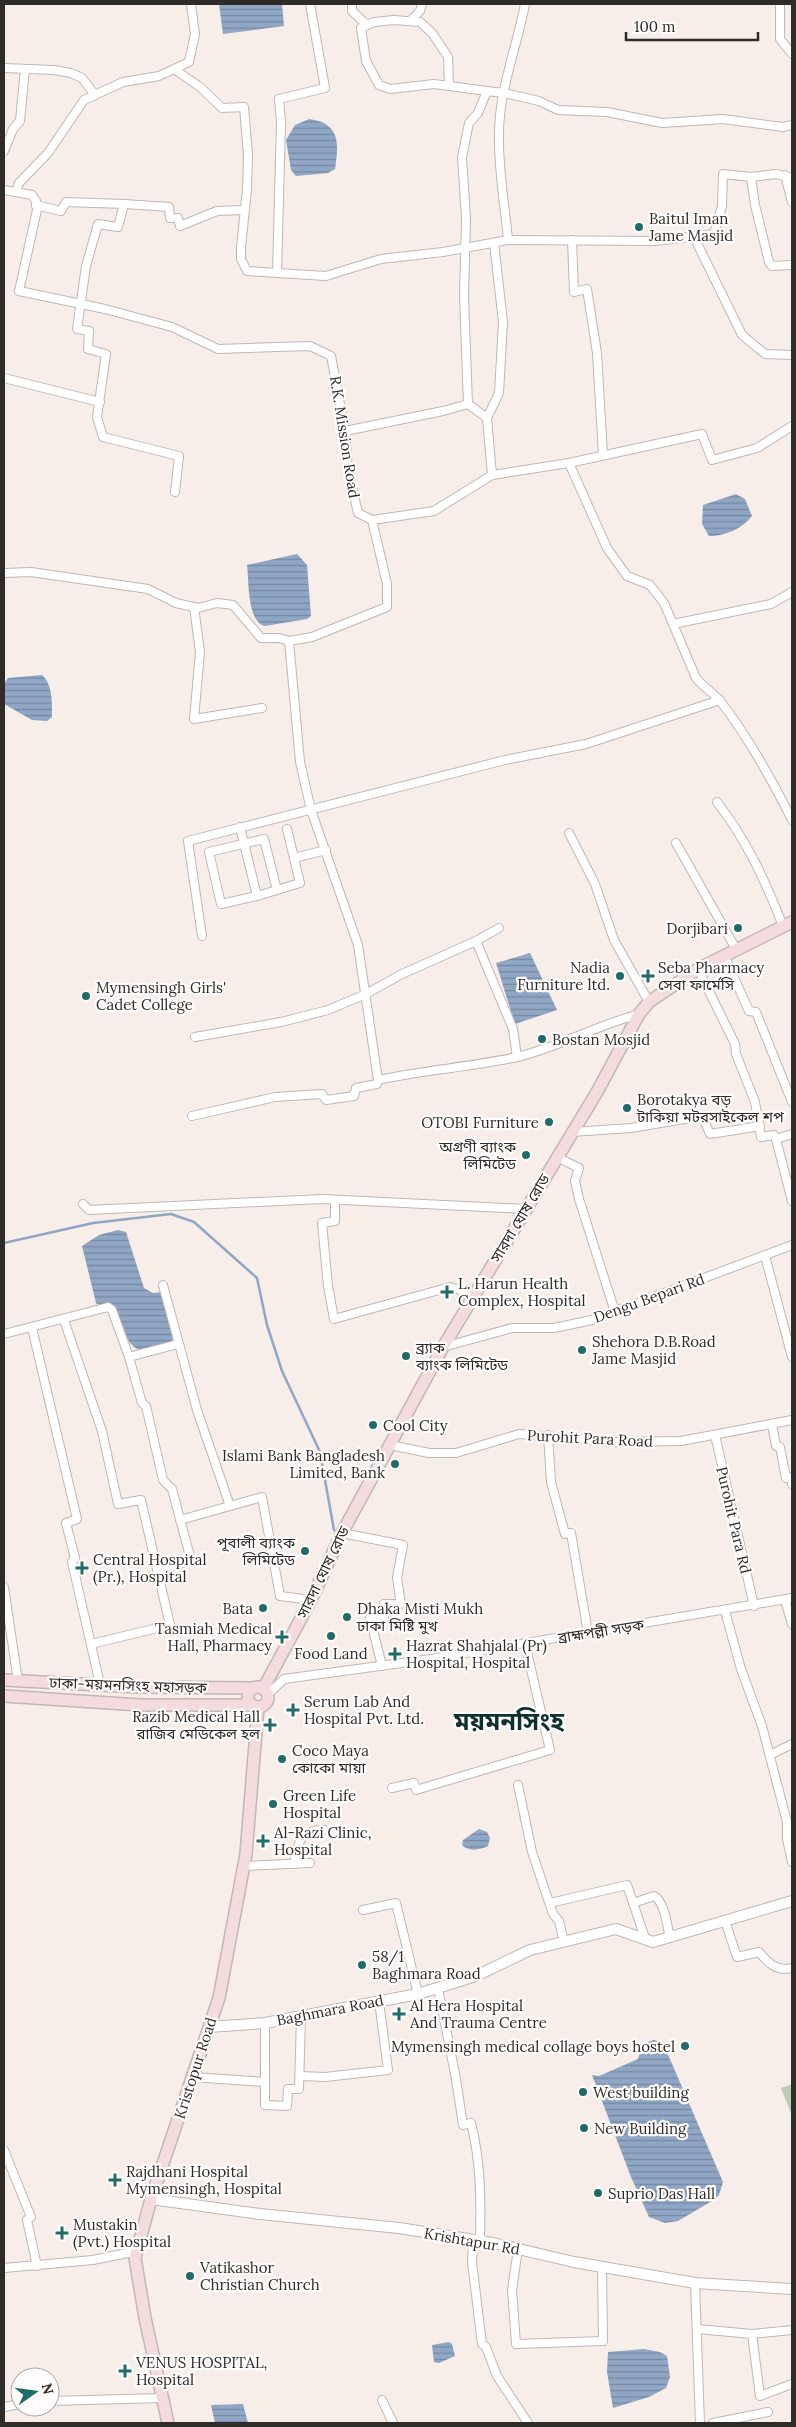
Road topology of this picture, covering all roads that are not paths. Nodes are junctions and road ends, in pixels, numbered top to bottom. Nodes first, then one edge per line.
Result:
1 (191, 4) edge
2 (310, 4) edge
3 (352, 4) edge
4 (422, 4) edge
5 (525, 4) edge
6 (780, 4) edge
7 (411, 20) junction
8 (367, 25) junction
9 (792, 54) edge
10 (4, 68) edge
11 (25, 69) junction
12 (174, 69) junction
13 (449, 85) junction
14 (487, 91) junction
15 (504, 93) junction
16 (94, 95) junction
17 (792, 125) edge
18 (4, 151) edge
19 (789, 176) edge
20 (750, 177) junction
21 (4, 190) edge
22 (16, 192) junction
23 (792, 202) edge
24 (124, 204) junction
25 (36, 205) junction
26 (244, 210) junction
27 (694, 237) junction
28 (508, 240) junction
29 (572, 240) junction
30 (494, 243) junction
31 (466, 247) junction
32 (792, 265) edge
33 (277, 273) junction
34 (80, 305) junction
35 (792, 355) edge
36 (4, 378) edge
37 (100, 402) junction
38 (468, 404) junction
39 (487, 418) junction
40 (792, 426) edge
41 (346, 431) junction
42 (603, 455) junction
43 (569, 463) junction
44 (492, 475) junction
45 (175, 492) dead end
46 (372, 520) junction
47 (4, 573) edge
48 (792, 592) edge
49 (194, 607) junction
50 (673, 624) junction
51 (289, 641) junction
52 (720, 700) junction
53 (262, 708) dead end
54 (717, 802) dead end
55 (311, 810) junction
56 (792, 820) edge
57 (240, 827) junction
58 (287, 829) dead end
59 (569, 833) dead end
60 (676, 843) dead end
61 (243, 844) junction
62 (326, 850) junction
63 (294, 858) junction
64 (278, 890) junction
65 (257, 896) junction
66 (788, 924) edge
67 (499, 928) dead end
68 (202, 936) dead end
69 (476, 941) junction
70 (736, 949) junction
71 (724, 955) junction
72 (698, 968) junction
73 (366, 994) junction
74 (649, 1002) junction
75 (639, 1014) junction
76 (195, 1037) dead end
77 (517, 1057) junction
78 (378, 1080) junction
79 (792, 1102) edge
80 (192, 1116) dead end
81 (760, 1126) junction
82 (572, 1132) junction
83 (792, 1134) edge
84 (776, 1139) junction
85 (557, 1157) junction
86 (335, 1200) junction
87 (792, 1201) edge
88 (83, 1204) dead end
89 (526, 1209) junction
90 (792, 1245) edge
91 (765, 1256) junction
92 (163, 1285) dead end
93 (474, 1294) junction
94 (615, 1312) junction
95 (64, 1320) junction
96 (32, 1328) junction
97 (4, 1334) edge
98 (178, 1344) junction
99 (443, 1347) junction
100 (129, 1357) junction
101 (792, 1357) edge
102 (792, 1420) edge
103 (772, 1424) junction
104 (548, 1435) junction
105 (715, 1435) junction
106 (390, 1445) junction
107 (792, 1484) edge
108 (230, 1506) junction
109 (180, 1520) junction
110 (342, 1533) junction
111 (158, 1571) junction
112 (4, 1587) edge
113 (789, 1599) edge
114 (311, 1600) junction
115 (754, 1606) junction
116 (725, 1611) junction
117 (792, 1624) edge
118 (588, 1633) junction
119 (91, 1644) junction
120 (525, 1644) junction
121 (382, 1666) junction
122 (4, 1680) edge
123 (18, 1680) junction
124 (100, 1684) junction
125 (261, 1691) junction
126 (4, 1696) edge
127 (255, 1706) junction
128 (792, 1744) edge
129 (770, 1755) junction
130 (518, 1785) dead end
131 (392, 1788) dead end
132 (324, 1830) dead end
133 (792, 1862) edge
134 (310, 1863) dead end
135 (294, 1864) junction
136 (244, 1866) junction
137 (792, 1901) edge
138 (633, 1903) junction
139 (550, 1904) junction
140 (363, 1910) dead end
141 (725, 1922) junction
142 (644, 1938) junction
143 (670, 1938) junction
144 (564, 1942) junction
145 (792, 1968) edge
146 (438, 1988) junction
147 (418, 1994) junction
148 (379, 2001) junction
149 (301, 2016) junction
150 (264, 2023) junction
151 (209, 2027) junction
152 (300, 2076) junction
153 (192, 2077) junction
154 (265, 2082) junction
155 (4, 2150) edge
156 (151, 2199) junction
157 (476, 2241) junction
158 (518, 2249) junction
159 (137, 2251) junction
160 (37, 2266) junction
161 (602, 2266) junction
162 (4, 2268) edge
163 (695, 2283) junction
164 (792, 2289) edge
165 (698, 2329) junction
166 (792, 2330) edge
167 (752, 2334) junction
168 (792, 2384) edge
169 (760, 2396) junction
170 (162, 2398) junction
171 (382, 2400) dead end
172 (60, 2401) edge
173 (168, 2423) edge
174 (394, 2423) edge
175 (528, 2423) edge
176 (700, 2423) edge
177 (713, 2423) edge

1 - 12 street
2 - 33 street
3 - 8 street
4 - 7 street
5 - 15 street
6 - 9 street
7 - 8 street
7 - 13 street
8 - 13 street
10 - 11 street
11 - 16 street
11 - 18 street
12 - 16 street
12 - 26 street
13 - 14 street
14 - 15 street
14 - 31 street
15 - 17 street
15 - 28 street
16 - 22 street
19 - 20 street
19 - 23 street
20 - 27 street
20 - 32 street
21 - 22 street
22 - 25 street
24 - 25 street
24 - 26 street
24 - 34 street
25 - 34 street, R.K. Mission Road
26 - 33 street
27 - 29 street
27 - 35 street
28 - 29 street
28 - 30 street
29 - 42 street
30 - 31 street
30 - 39 street
31 - 33 street
31 - 38 street
34 - 37 street
34 - 41 street, R.K. Mission Road
36 - 37 street
37 - 45 street
38 - 39 street
38 - 41 street
39 - 44 street
40 - 42 street
41 - 46 street, R.K. Mission Road
42 - 43 street
43 - 44 street
43 - 50 street
44 - 46 street
46 - 51 street
47 - 49 street
48 - 50 street
49 - 51 street
49 - 53 street
50 - 52 street
51 - 55 street
52 - 55 street
52 - 56 street
54 - 66 street
55 - 57 street
55 - 62 street
57 - 61 street
57 - 68 street
58 - 63 street
59 - 74 street
60 - 70 street
61 - 64 street
61 - 65 street
61 - 65 street
62 - 63 street
62 - 73 street
63 - 64 street
64 - 65 street
66 - 70 main road, সারদা ঘোষ রোড
67 - 69 street
69 - 73 street
69 - 77 street
70 - 71 main road, সারদা ঘোষ রোড
71 - 72 main road, সারদা ঘোষ রোড
71 - 79 street
72 - 74 main road, সারদা ঘোষ রোড
72 - 81 street
73 - 76 street
73 - 78 street
74 - 75 main road, সারদা ঘোষ রোড
75 - 77 street
75 - 82 main road, সারদা ঘোষ রোড
77 - 78 street
78 - 80 street
81 - 82 street
81 - 84 street
82 - 85 main road, সারদা ঘোষ রোড
83 - 84 street
84 - 87 street
85 - 89 main road, সারদা ঘোষ রোড
85 - 94 street
86 - 88 street
86 - 89 street
86 - 93 street
89 - 93 main road, সারদা ঘোষ রোড
90 - 91 street, Dengu Bepari Rd
91 - 94 street, Dengu Bepari Rd
91 - 101 street
92 - 98 street
93 - 99 main road, সারদা ঘোষ রোড
94 - 99 street, Dengu Bepari Rd
95 - 96 street
95 - 100 street
95 - 111 street
96 - 97 street
96 - 119 street
98 - 100 street
98 - 108 street
99 - 106 main road, সারদা ঘোষ রোড
100 - 109 street
102 - 103 street, Purohit Para Road
103 - 105 street, Purohit Para Road
103 - 107 street
104 - 105 street, Purohit Para Road
104 - 106 street, Purohit Para Road
104 - 118 street
105 - 115 street, Purohit Para Rd
106 - 110 main road, সারদা ঘোষ রোড
108 - 109 street
108 - 114 street
109 - 111 street
110 - 114 main road, সারদা ঘোষ রোড
110 - 121 street
111 - 119 street
112 - 123 street
113 - 115 street, ব্রাহ্মপল্লী সড়ক
113 - 117 street
114 - 125 main road, সারদা ঘোষ রোড
115 - 116 street, ব্রাহ্মপল্লী সড়ক
116 - 118 street, ব্রাহ্মপল্লী সড়ক
116 - 129 street
118 - 120 street, ব্রাহ্মপল্লী সড়ক
119 - 124 street
120 - 121 street, ব্রাহ্মপল্লী সড়ক
120 - 131 street
121 - 125 street, ব্রাহ্মপল্লী সড়ক
122 - 123 main road, ঢাকা-ময়মনসিংহ মহাসড়ক
123 - 124 main road, ঢাকা-ময়মনসিংহ মহাসড়ক
124 - 125 main road, ঢাকা-ময়মনসিংহ মহাসড়ক
125 - 127 main road, সারদা ঘোষ রোড
125 - 127 main road, Kristopur Road
126 - 127 main road, ঢাকা-ময়মনসিংহ মহাসড়ক
127 - 136 main road, Kristopur Road
128 - 129 street
129 - 133 street
130 - 139 street
132 - 135 street
134 - 135 street
135 - 136 street
136 - 151 main road, Kristopur Road
137 - 141 street, Baghmara Road
138 - 139 street
138 - 142 street
138 - 143 street
139 - 144 street
140 - 147 street
141 - 143 street, Baghmara Road
141 - 145 street
142 - 143 street, Baghmara Road
142 - 144 street, Baghmara Road
144 - 146 street, Baghmara Road
146 - 147 street, Baghmara Road
146 - 157 street
147 - 148 street, Baghmara Road
148 - 149 street, Baghmara Road
148 - 152 street
149 - 150 street, Baghmara Road
149 - 152 street
150 - 151 street, Baghmara Road
150 - 154 street
151 - 153 main road, Kristopur Road
152 - 154 street
153 - 154 street
153 - 156 main road, Kristopur Road
155 - 160 street
156 - 157 street, Krishtapur Rd
156 - 159 main road, Kristopur Road
157 - 158 street, Krishtapur Rd
157 - 175 street
158 - 161 street, Krishtapur Rd
158 - 161 street
159 - 160 street
159 - 170 main road, Kristopur Road
160 - 162 street
161 - 163 street, Krishtapur Rd
163 - 164 street, Krishtapur Rd
163 - 165 street
165 - 167 street
165 - 176 street
166 - 167 street
167 - 169 street
168 - 169 street
169 - 177 street
170 - 172 street
170 - 173 main road, Kristopur Road
171 - 174 street

